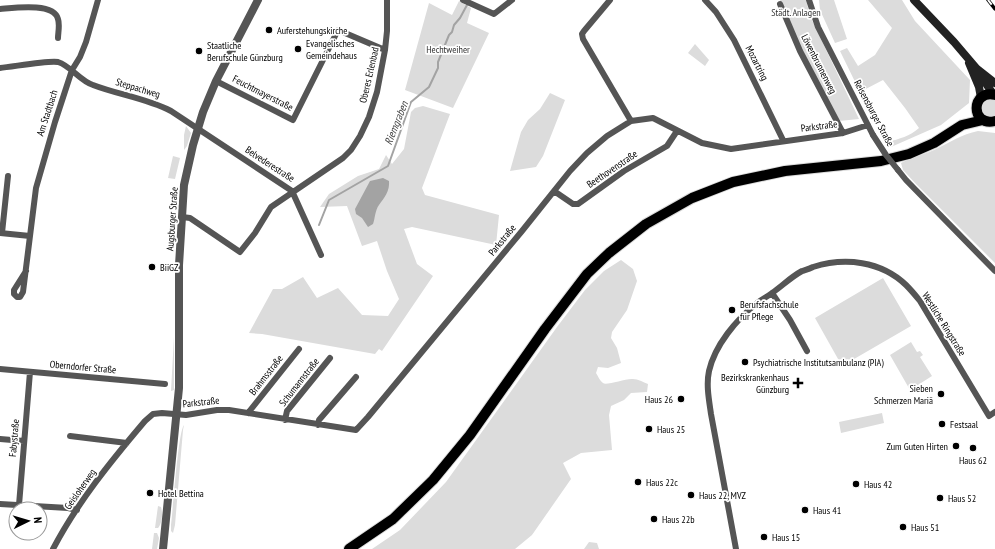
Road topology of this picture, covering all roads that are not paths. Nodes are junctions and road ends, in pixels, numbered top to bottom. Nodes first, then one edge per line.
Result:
1 (98, 0) edge
2 (258, 0) edge
3 (387, 0) edge
4 (463, 0) edge
5 (512, 0) edge
6 (610, 0) edge
7 (705, 0) edge
8 (809, 0) edge
9 (914, 0) edge
10 (780, 4) dead end
11 (0, 9) edge
12 (58, 38) dead end
13 (385, 50) junction
14 (965, 55) junction
15 (0, 68) edge
16 (977, 69) junction
17 (72, 70) junction
18 (216, 81) junction
19 (995, 83) edge
20 (994, 94) edge
21 (981, 98) junction
22 (976, 109) junction
23 (983, 120) junction
24 (631, 121) junction
25 (995, 121) edge
26 (962, 125) junction
27 (868, 126) junction
28 (995, 128) edge
29 (197, 129) junction
30 (677, 131) junction
31 (843, 133) junction
32 (943, 137) junction
33 (783, 140) junction
34 (8, 176) dead end
35 (554, 191) junction
36 (292, 192) junction
37 (182, 217) junction
38 (1, 233) edge
39 (30, 236) junction
40 (321, 255) dead end
41 (26, 271) dead end
42 (995, 271) edge
43 (772, 293) junction
44 (299, 349) dead end
45 (807, 351) dead end
46 (330, 358) dead end
47 (0, 369) edge
48 (30, 372) junction
49 (356, 376) dead end
50 (165, 384) dead end
51 (995, 412) edge
52 (248, 413) junction
53 (177, 414) junction
54 (285, 420) junction
55 (318, 425) junction
56 (70, 436) dead end
57 (0, 440) edge
58 (24, 441) junction
59 (126, 443) junction
60 (19, 501) edge
61 (48, 507) edge
62 (76, 510) junction
63 (53, 549) edge
64 (164, 549) edge
65 (349, 549) edge
66 (736, 549) edge

1 - 17 street, Am Stadtbach
2 - 18 street, Augsburger Straße
3 - 13 street, Oberes Erlenbad
4 - 5 street
6 - 24 street
7 - 33 street, Mozartring
8 - 27 street, Reisensburger Straße
9 - 14 main road
10 - 31 street, Löwenbrunnenweg
11 - 12 street
13 - 18 street, Feuchtmayerstraße
13 - 36 street, Oberes Erlenbad
14 - 16 main road
14 - 21 main road
15 - 17 street, Steppachweg
16 - 19 main road
16 - 20 main road
17 - 29 street, Steppachweg
17 - 39 street, Am Stadtbach
18 - 29 street, Augsburger Straße
20 - 21 main road
21 - 22 main road
22 - 23 main road
22 - 26 main road
23 - 25 main road
23 - 26 main road
24 - 30 street, Parkstraße
24 - 35 street, Parkstraße
26 - 32 main road
27 - 31 street, Parkstraße
27 - 42 street, Reisensburger Straße, bridge
28 - 32 main road
29 - 36 street, Belvederestraße
29 - 37 street, Augsburger Straße
30 - 33 street, Parkstraße
30 - 35 street, Beethovenstraße
31 - 33 street, Parkstraße
32 - 65 main road
34 - 38 street
35 - 55 street, Parkstraße
36 - 37 street, Oberes Erlenbad
36 - 40 street, Belvederestraße
37 - 53 street, Augsburger Straße
38 - 39 street
39 - 41 street, Am Stadtbach
43 - 45 street
43 - 51 street, Westliche Ringstraße
43 - 66 street, Westliche Ringstraße
44 - 52 street, Brahmsstraße
46 - 54 street, Schumannstraße
47 - 48 street, Oberndorfer Straße
48 - 50 street, Oberndorfer Straße
48 - 58 street, Fabystraße
49 - 55 street
52 - 53 street, Parkstraße
52 - 54 street, Parkstraße
53 - 59 street, Geisloherweg
53 - 64 street, Augsburger Straße
54 - 55 street, Parkstraße
56 - 59 street
57 - 58 street
58 - 60 street, Fabystraße
59 - 62 street, Geisloherweg
61 - 62 street
62 - 63 street, Geisloherweg

